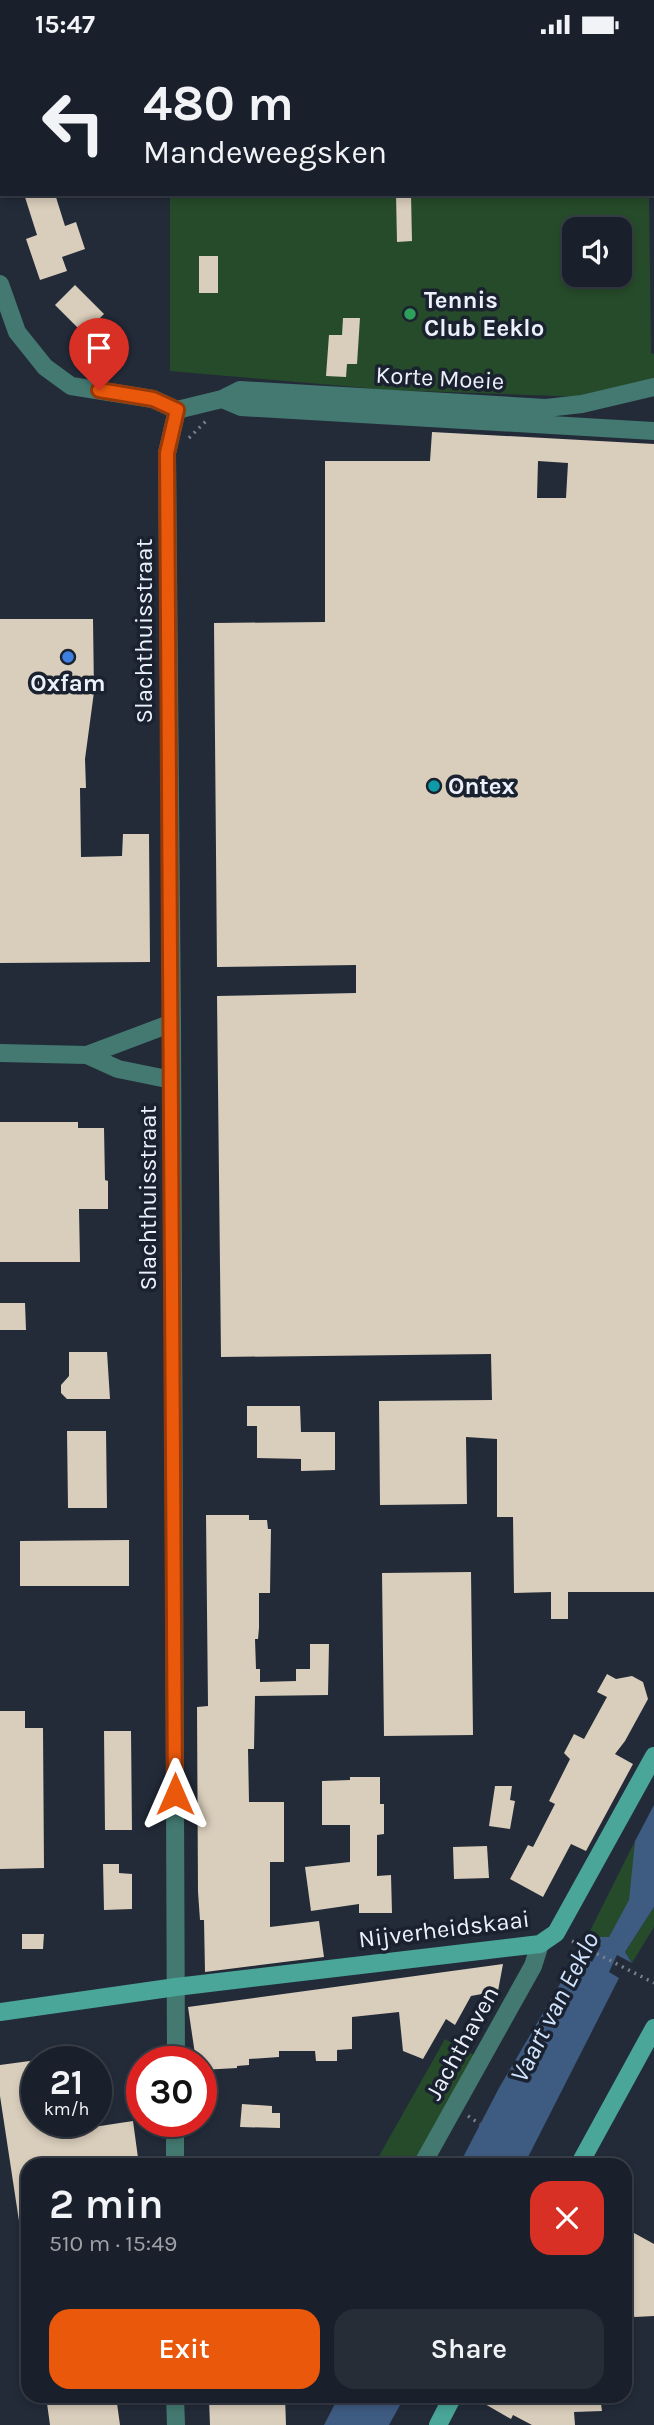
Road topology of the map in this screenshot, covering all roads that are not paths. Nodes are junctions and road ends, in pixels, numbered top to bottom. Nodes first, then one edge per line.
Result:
1 (0, 284) edge
2 (654, 387) edge
3 (222, 399) junction
4 (177, 410) junction
5 (654, 431) edge
6 (172, 1023) junction
7 (0, 1053) edge
8 (86, 1055) junction
9 (172, 1080) junction
10 (654, 1756) edge
11 (540, 1944) junction
12 (176, 1987) junction
13 (0, 2012) edge
14 (654, 2028) edge
15 (176, 2046) edge
16 (175, 2137) edge
17 (175, 2158) edge
18 (426, 2158) edge
19 (583, 2158) edge
20 (175, 2403) edge
21 (449, 2403) edge
22 (176, 2425) edge
23 (438, 2425) edge

1 - 4 street
2 - 3 street, Korte Moeie
3 - 4 street, Korte Moeie
3 - 5 street, Korte Moeie
4 - 6 street, Slachthuisstraat
6 - 8 street
6 - 9 street, Slachthuisstraat
7 - 8 street
8 - 9 street
9 - 12 street, Slachthuisstraat
10 - 11 street, Nijverheidskaai
11 - 12 street, Nijverheidskaai
11 - 18 street, Jachthaven
12 - 13 street, Nijverheidskaai
12 - 15 street, Slachthuisstraat
14 - 19 street
16 - 17 street
20 - 22 street
21 - 23 street

